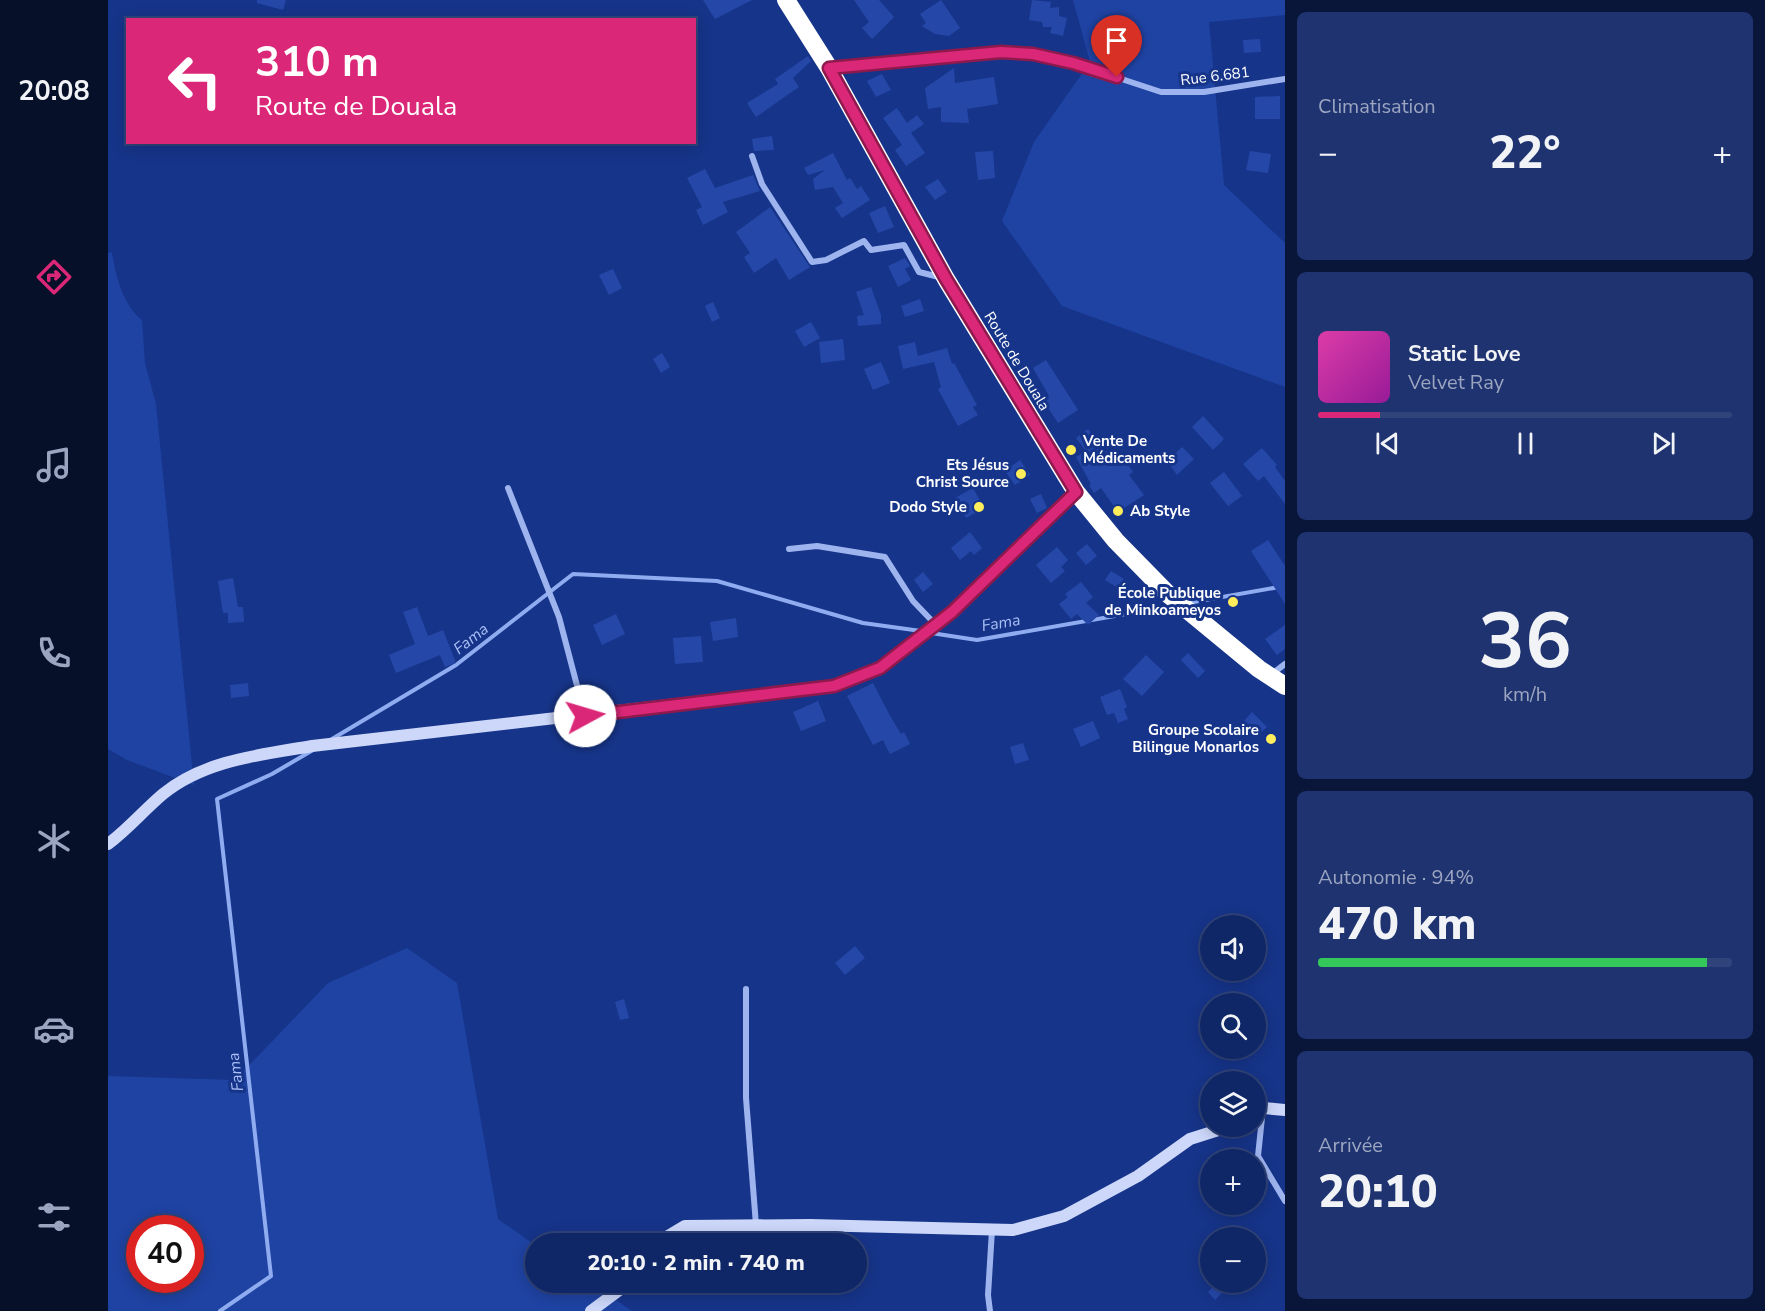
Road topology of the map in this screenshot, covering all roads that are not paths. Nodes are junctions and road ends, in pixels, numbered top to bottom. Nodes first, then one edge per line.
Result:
1 (786, 0) edge
2 (829, 68) junction
3 (1285, 79) edge
4 (752, 156) dead end
5 (946, 279) junction
6 (508, 488) dead end
7 (1076, 492) junction
8 (789, 549) dead end
9 (936, 625) junction
10 (1285, 664) edge
11 (1269, 676) junction
12 (1285, 686) edge
13 (585, 716) junction
14 (108, 844) edge
15 (746, 989) dead end
16 (1285, 1110) edge
17 (1266, 1111) edge
18 (1200, 1137) edge
19 (1258, 1137) edge
20 (1285, 1201) edge
21 (756, 1225) junction
22 (992, 1230) junction
23 (673, 1233) edge
24 (615, 1293) edge
25 (591, 1311) edge
26 (990, 1311) edge

1 - 2 highway, Route de Douala
2 - 3 street, Rue 6.681
2 - 5 highway, Route de Douala
4 - 5 street
5 - 7 highway, Route de Douala
6 - 13 street
7 - 9 street
7 - 11 highway, Route de Douala
8 - 9 street
9 - 13 street
10 - 11 street
11 - 12 highway, Route de Douala
13 - 14 street
15 - 21 street
16 - 17 street
18 - 22 street
19 - 20 street
21 - 22 street
21 - 23 street
22 - 26 street
24 - 25 street

